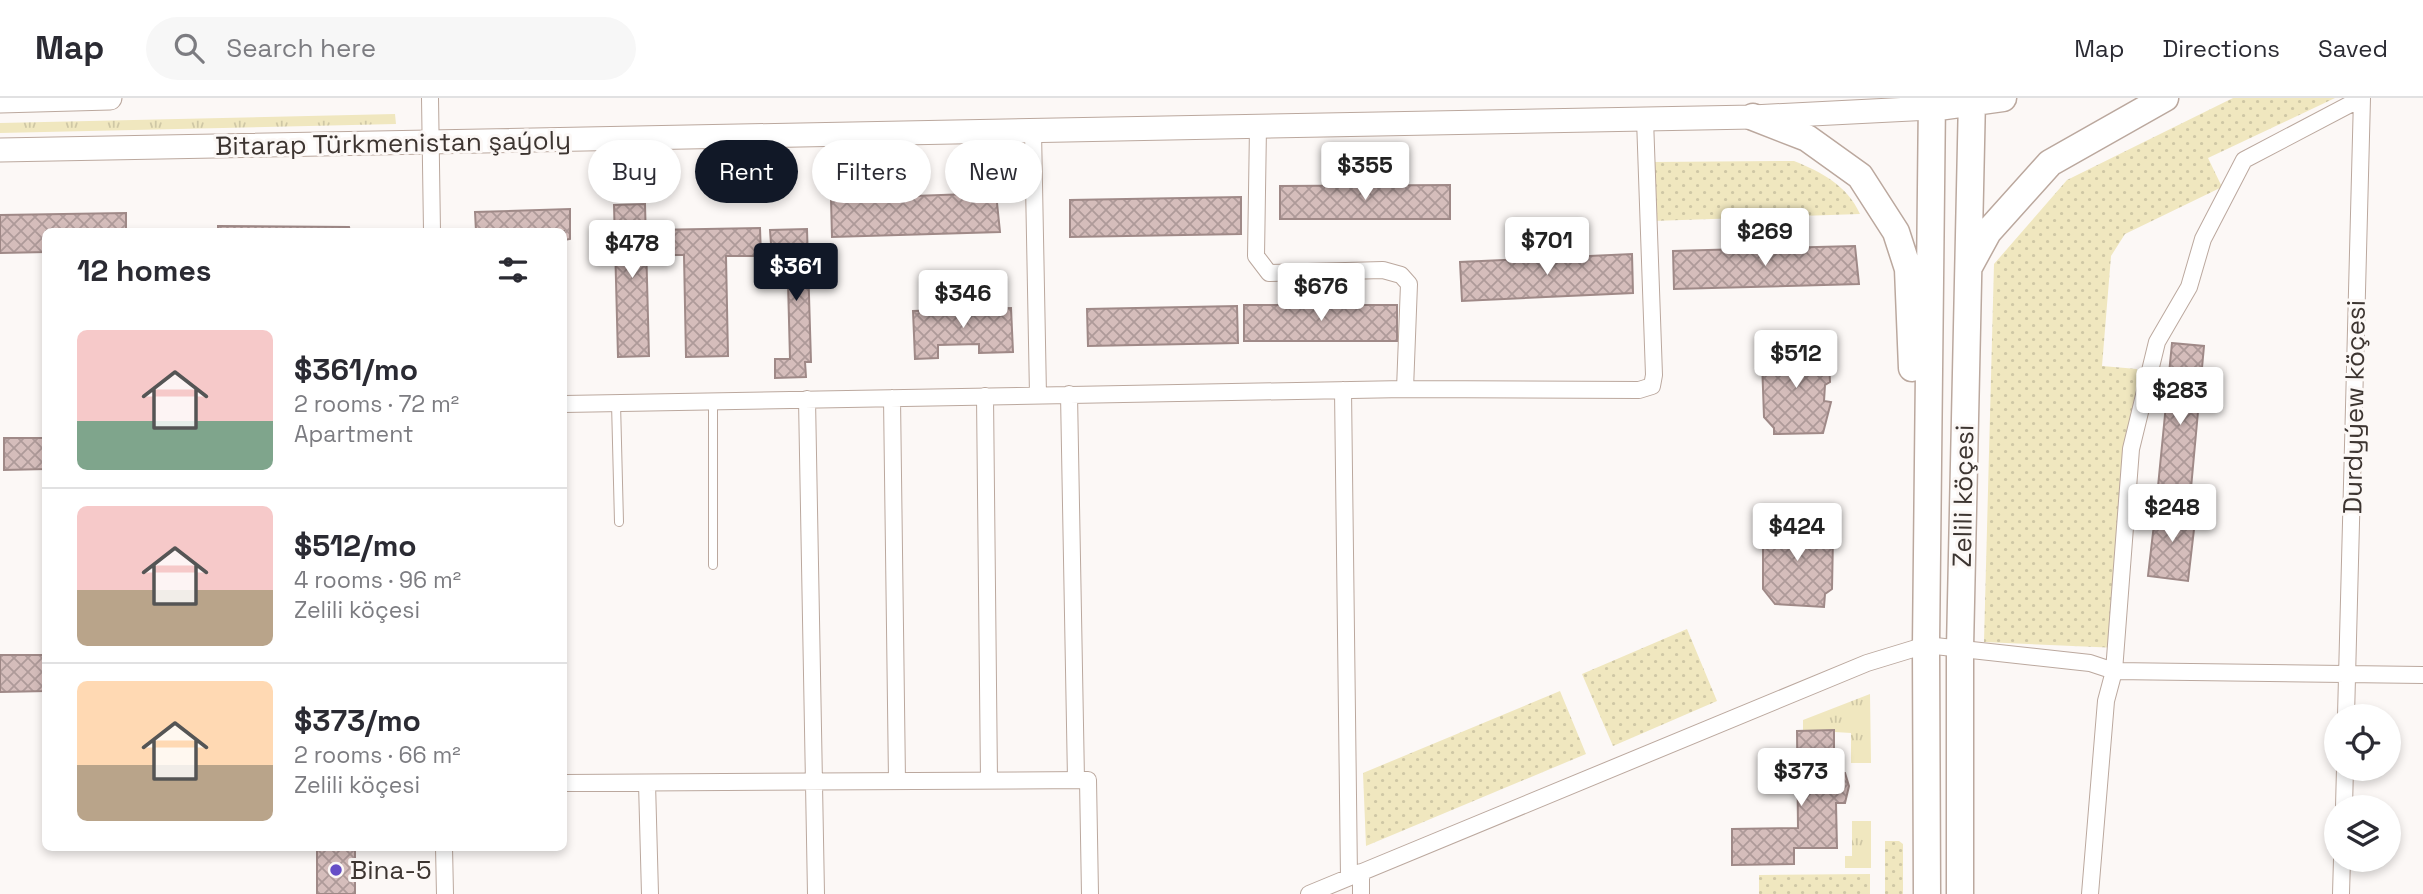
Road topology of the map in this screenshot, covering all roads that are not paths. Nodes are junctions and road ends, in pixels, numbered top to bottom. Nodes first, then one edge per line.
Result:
1 (110, 98) edge
2 (430, 98) edge
3 (2003, 98) edge
4 (2165, 98) edge
5 (2362, 98) edge
6 (1972, 100) edge
7 (0, 101) edge
8 (1931, 103) edge
9 (1754, 117) junction
10 (1645, 119) junction
11 (1258, 127) junction
12 (1033, 131) junction
13 (430, 142) junction
14 (0, 150) edge
15 (432, 228) edge
16 (1968, 270) junction
17 (1405, 389) junction
18 (1343, 390) junction
19 (1038, 394) junction
20 (1069, 394) junction
21 (985, 396) junction
22 (892, 398) junction
23 (807, 399) junction
24 (1928, 399) junction
25 (713, 401) junction
26 (616, 403) junction
27 (567, 404) edge
28 (619, 522) dead end
29 (713, 565) dead end
30 (1926, 645) junction
31 (1960, 648) junction
32 (2115, 671) junction
33 (2347, 673) junction
34 (2423, 675) edge
35 (2346, 704) edge
36 (989, 780) junction
37 (1076, 780) junction
38 (812, 781) junction
39 (897, 781) junction
40 (567, 783) edge
41 (647, 783) junction
42 (444, 851) edge
43 (2342, 872) edge
44 (1355, 875) junction
45 (445, 894) edge
46 (650, 894) edge
47 (816, 894) edge
48 (1090, 894) edge
49 (1308, 894) edge
50 (1361, 894) edge
51 (1927, 894) edge
52 (1960, 894) edge
53 (2090, 894) edge
54 (2341, 894) edge

1 - 7 main road
2 - 13 street
3 - 6 main road, Bitarap Türkmenistan şaýoly
4 - 16 main road
5 - 32 street
5 - 33 street, Durdyýew köçesi
6 - 8 main road, Bitarap Türkmenistan şaýoly
6 - 16 main road, Zelili köçesi
8 - 9 main road, Bitarap Türkmenistan şaýoly
8 - 24 main road, Zelili köçesi
9 - 10 main road, Bitarap Türkmenistan şaýoly
9 - 24 main road
10 - 11 main road, Bitarap Türkmenistan şaýoly
10 - 17 street
11 - 12 main road, Bitarap Türkmenistan şaýoly
11 - 17 street
12 - 13 main road, Bitarap Türkmenistan şaýoly
12 - 19 street
13 - 14 main road, Bitarap Türkmenistan şaýoly
13 - 15 street
16 - 31 main road, Zelili köçesi
17 - 18 street
18 - 20 street
18 - 44 street
19 - 20 street
19 - 21 street
20 - 37 street
21 - 22 street
21 - 36 street
22 - 23 street
22 - 39 street
23 - 25 street
23 - 38 street
24 - 30 main road, Zelili köçesi
25 - 26 street
25 - 29 lane
26 - 27 street
26 - 28 lane
30 - 31 street
30 - 44 street
30 - 51 main road, Zelili köçesi
31 - 32 street
31 - 52 main road, Zelili köçesi
32 - 33 street
32 - 53 street
33 - 34 street
33 - 35 street, Durdyýew köçesi
36 - 37 street
36 - 39 street
37 - 48 street
38 - 39 street
38 - 41 street
38 - 47 street
40 - 41 street
41 - 46 street
42 - 45 street
43 - 54 street
44 - 49 street
44 - 50 street

